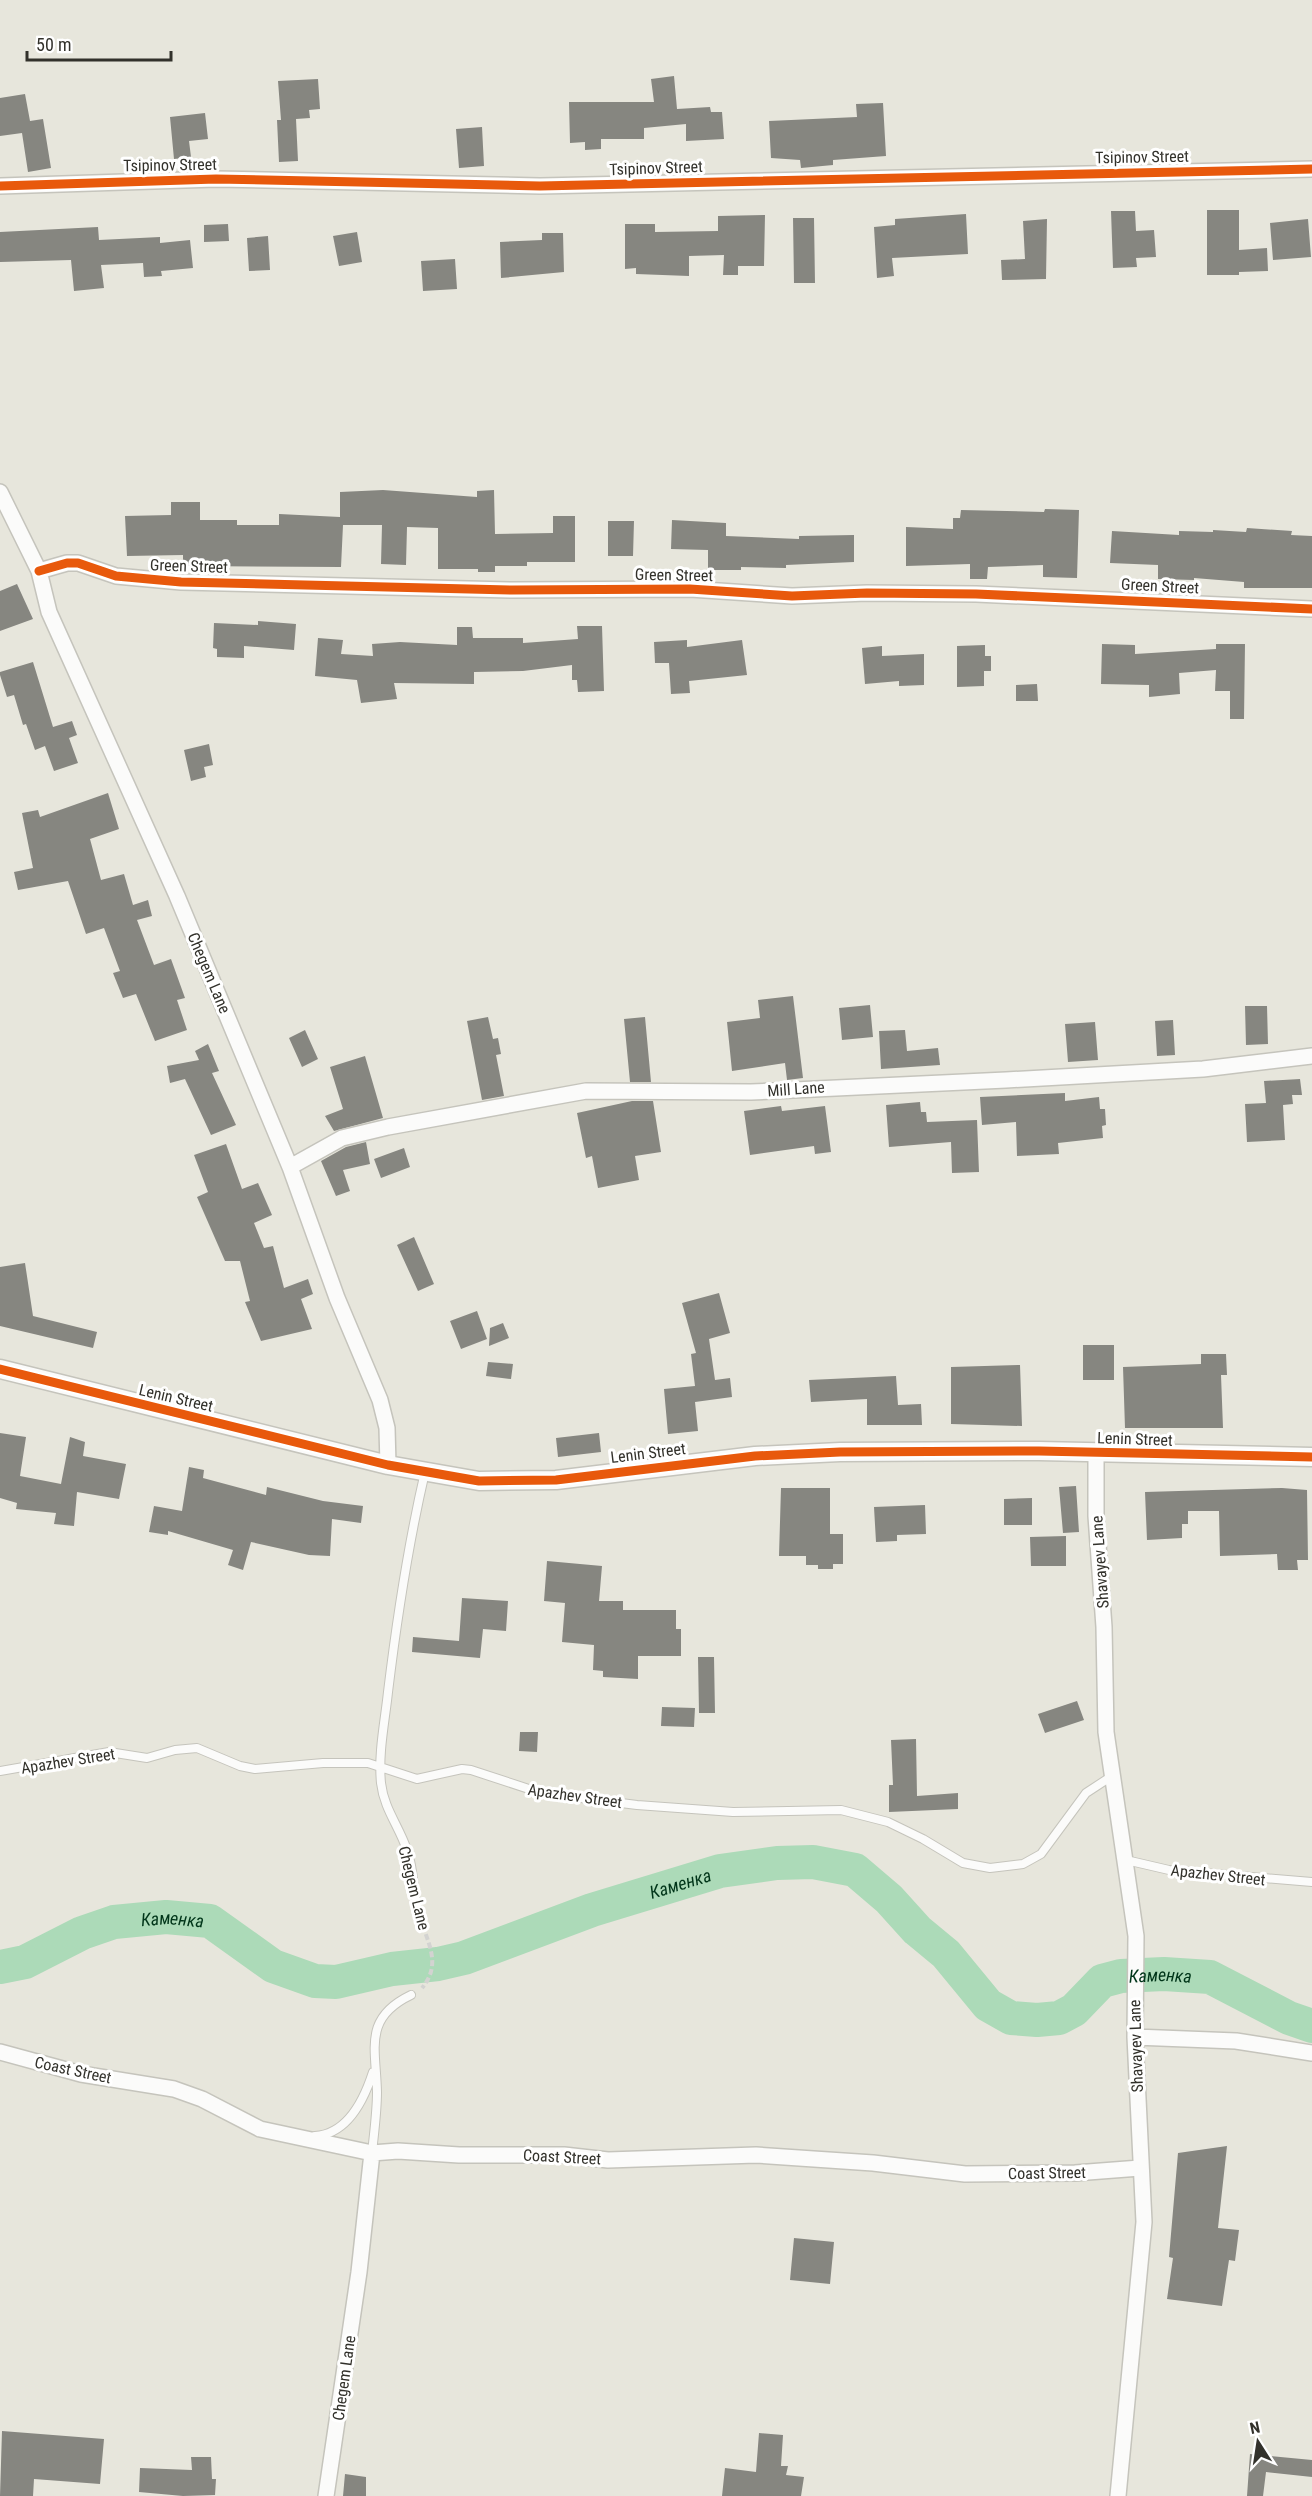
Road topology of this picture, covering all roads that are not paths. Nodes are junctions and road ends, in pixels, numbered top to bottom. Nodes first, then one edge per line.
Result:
1 (1312, 169) edge
2 (0, 186) edge
3 (0, 492) edge
4 (39, 571) junction
5 (1312, 609) edge
6 (1312, 1056) edge
7 (290, 1167) junction
8 (0, 1369) edge
9 (1096, 1453) junction
10 (1312, 1457) edge
11 (388, 1465) junction
12 (425, 1472) junction
13 (381, 1766) junction
14 (0, 1771) edge
15 (1112, 1776) junction
16 (1126, 1860) junction
17 (1312, 1882) edge
18 (417, 1908) road end
19 (411, 1995) road end
20 (1135, 2037) junction
21 (0, 2052) edge
22 (1312, 2053) edge
23 (375, 2067) junction
24 (292, 2138) junction
25 (372, 2153) junction
26 (1140, 2168) junction
27 (326, 2496) edge
28 (1118, 2496) edge

1 - 2 street, Tsipinov Street
3 - 4 street, Chegem Lane
4 - 5 street, Green Street
4 - 7 street, Chegem Lane
6 - 7 street, Mill Lane
7 - 11 street, Chegem Lane
8 - 11 street, Lenin Street
9 - 10 street, Lenin Street
9 - 12 street, Lenin Street
9 - 15 street, Shavayev Lane
11 - 12 street, Lenin Street
12 - 13 lane, Chegem Lane
13 - 14 lane, Apazhev Street
13 - 15 lane, Apazhev Street
13 - 18 lane, Chegem Lane
15 - 16 street, Shavayev Lane
16 - 17 lane, Apazhev Street
16 - 20 street, Shavayev Lane
19 - 23 lane, Chegem Lane
20 - 22 street
20 - 26 street, Shavayev Lane
21 - 24 street, Coast Street
23 - 24 lane
23 - 25 lane, Chegem Lane
24 - 25 street, Coast Street
25 - 26 street, Coast Street
25 - 27 street, Chegem Lane
26 - 28 street, Shavayev Lane

